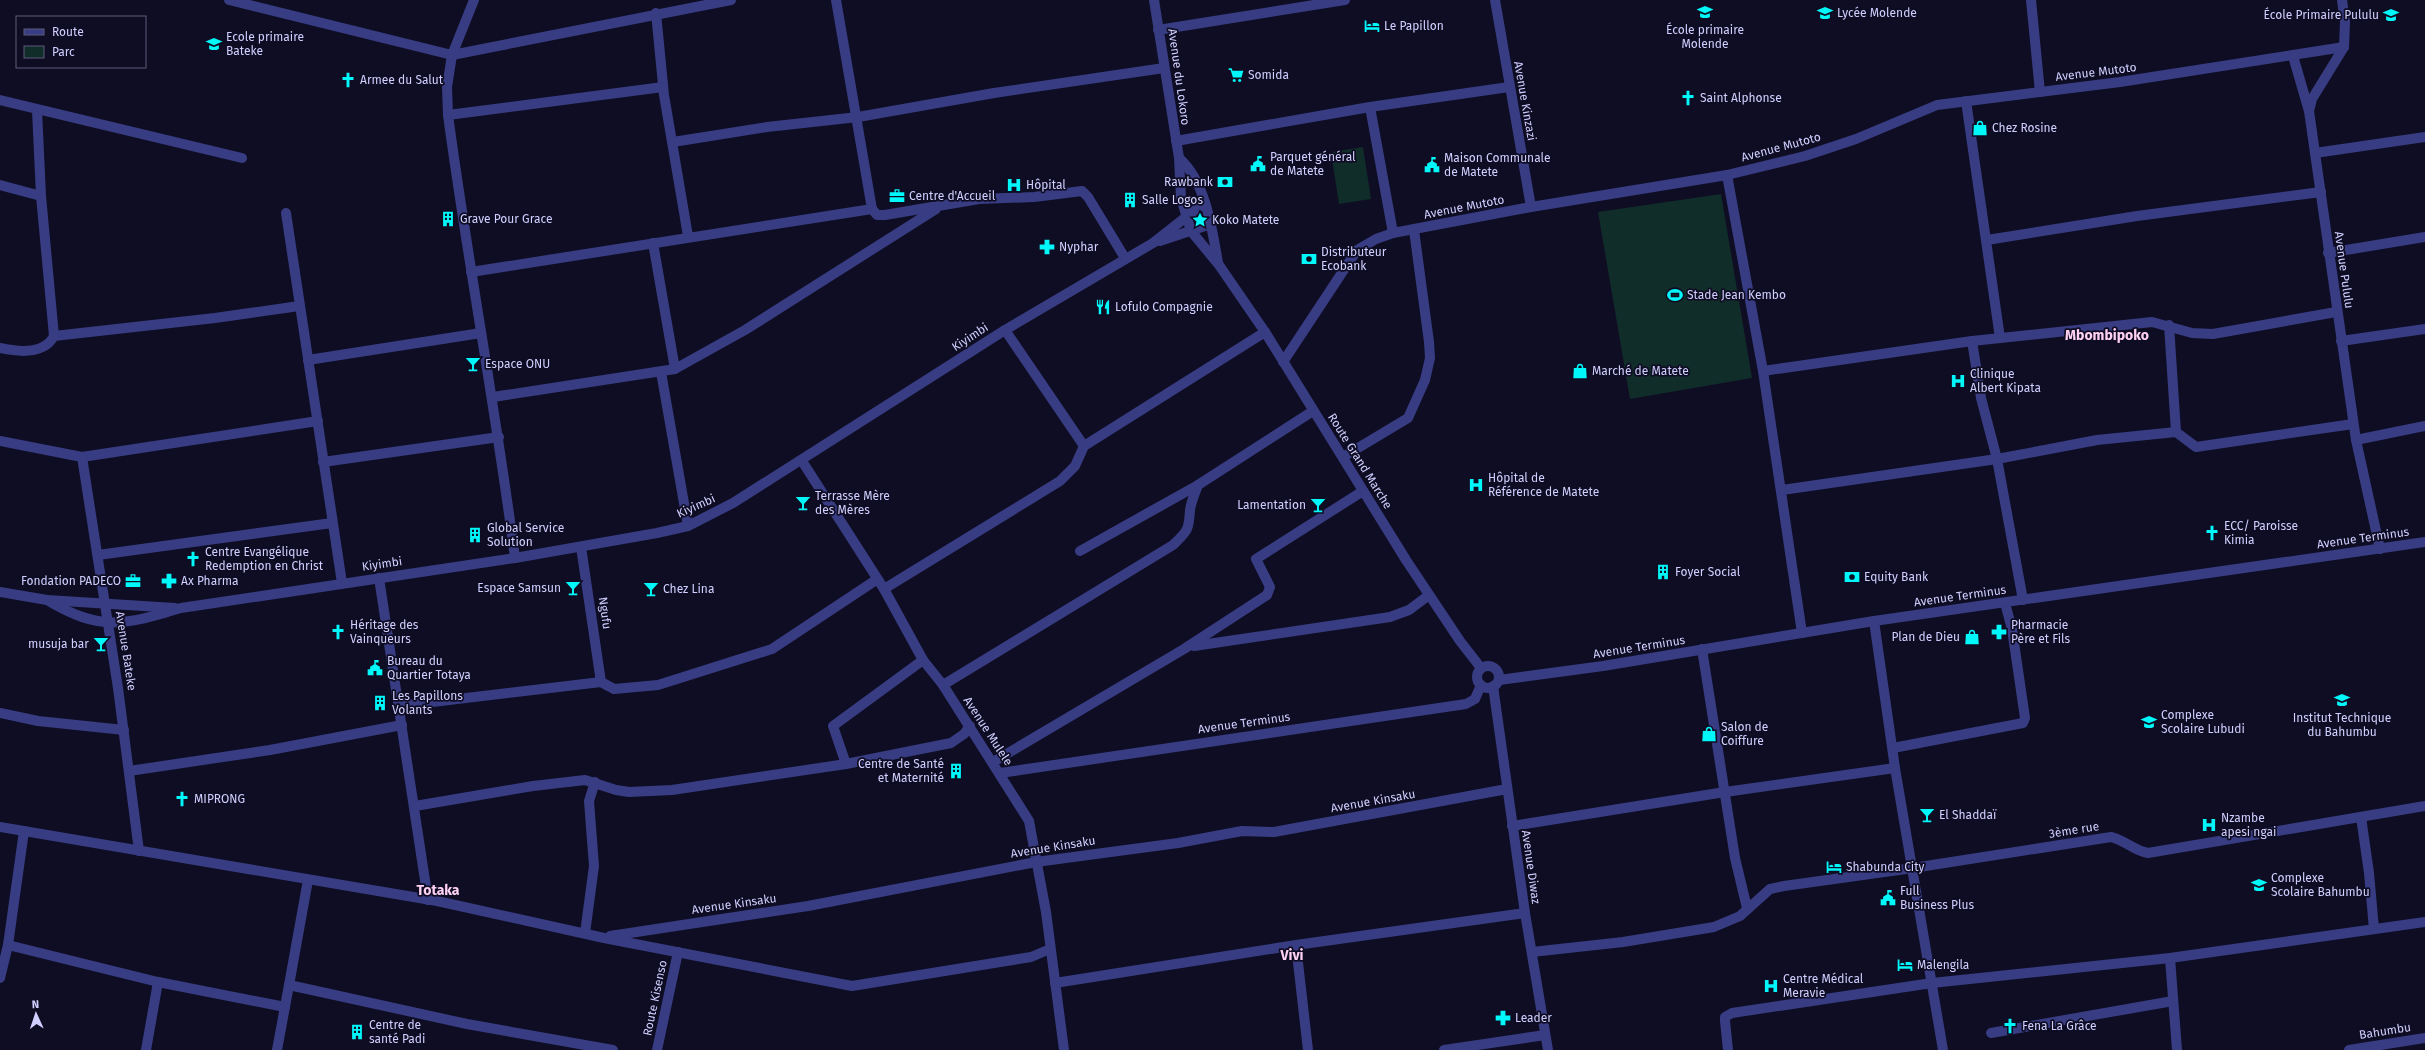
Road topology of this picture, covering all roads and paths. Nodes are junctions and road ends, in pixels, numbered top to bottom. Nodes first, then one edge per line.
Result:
1 (230, 0) edge
2 (474, 0) edge
3 (731, 0) edge
4 (836, 0) edge
5 (1154, 0) edge
6 (1345, 0) edge
7 (1495, 0) edge
8 (2031, 0) edge
9 (2342, 0) edge
10 (656, 13) junction
11 (1158, 30) junction
12 (2344, 47) junction
13 (452, 55) junction
14 (2293, 56) junction
15 (1164, 68) junction
16 (663, 87) junction
17 (1509, 87) junction
18 (2040, 92) junction
19 (0, 100) edge
20 (1966, 101) junction
21 (1370, 107) junction
22 (37, 110) junction
23 (2309, 110) junction
24 (448, 115) junction
25 (858, 117) junction
26 (2425, 137) edge
27 (1176, 141) junction
28 (673, 142) junction
29 (2315, 153) junction
30 (242, 158) dead end
31 (1179, 158) junction
32 (1727, 175) junction
33 (0, 185) edge
34 (2321, 192) junction
35 (41, 196) junction
36 (1204, 203) junction
37 (941, 206) junction
38 (1530, 207) junction
39 (872, 209) junction
40 (286, 213) dead end
41 (1186, 218) junction
42 (1212, 224) junction
43 (1414, 230) junction
44 (1191, 231) junction
45 (1392, 233) junction
46 (688, 236) junction
47 (2425, 237) edge
48 (1987, 240) junction
49 (653, 243) junction
50 (1153, 243) junction
51 (2328, 253) junction
52 (1125, 258) junction
53 (1219, 265) junction
54 (471, 272) junction
55 (298, 306) junction
56 (2336, 312) junction
57 (2168, 325) junction
58 (2425, 329) edge
59 (1005, 330) junction
60 (1265, 332) junction
61 (481, 333) junction
62 (54, 336) junction
63 (2000, 338) junction
64 (1972, 341) junction
65 (2341, 341) junction
66 (0, 348) edge
67 (308, 360) junction
68 (1283, 362) junction
69 (675, 369) junction
70 (1763, 370) junction
71 (661, 372) junction
72 (493, 397) junction
73 (1313, 411) junction
74 (318, 421) junction
75 (2354, 424) junction
76 (2425, 426) edge
77 (2176, 432) junction
78 (499, 437) junction
79 (2356, 440) junction
80 (0, 442) edge
81 (1084, 446) junction
82 (82, 457) junction
83 (1343, 457) junction
84 (1996, 459) junction
85 (802, 461) junction
86 (323, 462) junction
87 (1198, 485) junction
88 (1363, 490) junction
89 (1782, 490) junction
90 (332, 523) junction
91 (688, 526) junction
92 (2425, 542) edge
93 (581, 547) junction
94 (2380, 549) junction
95 (1080, 551) dead end
96 (98, 555) junction
97 (515, 558) junction
98 (379, 578) junction
99 (876, 580) junction
100 (342, 583) junction
101 (884, 589) junction
102 (0, 592) edge
103 (1429, 595) junction
104 (47, 600) junction
105 (2023, 600) junction
106 (105, 603) junction
107 (2005, 603) junction
108 (181, 608) junction
109 (1874, 621) junction
110 (108, 624) junction
111 (1802, 633) junction
112 (1184, 649) junction
113 (1702, 649) junction
114 (923, 660) junction
115 (1481, 668) junction
116 (601, 682) junction
117 (1496, 683) junction
118 (943, 685) junction
119 (1481, 685) junction
120 (399, 706) junction
121 (0, 713) edge
122 (402, 725) junction
123 (970, 726) junction
124 (124, 730) junction
125 (1893, 748) junction
126 (993, 762) junction
127 (846, 764) junction
128 (1895, 768) junction
129 (129, 771) junction
130 (1000, 773) junction
131 (595, 782) junction
132 (1507, 789) junction
133 (1725, 792) junction
134 (415, 806) junction
135 (2425, 806) edge
136 (2361, 818) junction
137 (1512, 826) junction
138 (0, 827) edge
139 (24, 831) junction
140 (139, 851) junction
141 (1036, 862) junction
142 (1912, 868) junction
143 (308, 880) junction
144 (428, 900) junction
145 (1747, 908) junction
146 (1525, 913) junction
147 (2425, 922) edge
148 (2374, 929) junction
149 (5, 931) edge
150 (585, 933) junction
151 (604, 938) junction
152 (1296, 944) junction
153 (8, 945) junction
154 (1050, 949) junction
155 (678, 952) junction
156 (1532, 952) junction
157 (2170, 958) junction
158 (0, 978) edge
159 (158, 982) junction
160 (1055, 983) junction
161 (1932, 983) junction
162 (289, 985) junction
163 (2173, 1001) junction
164 (286, 1007) junction
165 (1991, 1033) dead end
166 (1546, 1035) junction
167 (2425, 1038) edge
168 (146, 1050) edge
169 (277, 1050) edge
170 (613, 1050) edge
171 (657, 1050) edge
172 (1064, 1050) edge
173 (1308, 1050) edge
174 (1444, 1050) edge
175 (1548, 1050) edge
176 (1728, 1050) edge
177 (1943, 1050) edge
178 (2177, 1050) edge
179 (2349, 1050) edge

1 - 13 street
2 - 13 street
3 - 10 street
4 - 25 street
5 - 11 street, Avenue du Lokoro
6 - 11 street
7 - 17 street, Avenue Kinzazi
8 - 18 street
9 - 12 street
10 - 13 street
10 - 16 street
11 - 15 street, Avenue du Lokoro
12 - 14 street, Avenue Mutoto
12 - 23 street
13 - 24 street
14 - 18 street, Avenue Mutoto
14 - 23 street, Avenue Pululu
15 - 25 street
15 - 27 street, Avenue du Lokoro
16 - 24 street
16 - 28 street
17 - 21 street
17 - 38 street, Avenue Kinzazi
18 - 20 street, Avenue Mutoto
19 - 22 street
20 - 32 street, Avenue Mutoto
20 - 48 street
21 - 27 street
21 - 45 street
22 - 30 street
22 - 35 street
23 - 29 street, Avenue Pululu
24 - 54 street
25 - 28 street
25 - 39 street
26 - 29 street
27 - 31 street, Avenue du Lokoro
28 - 46 street
29 - 34 street, Avenue Pululu
31 - 36 street
31 - 41 street, Avenue du Lokoro
32 - 38 street, Avenue Mutoto
32 - 70 street
33 - 35 street
34 - 48 street
34 - 51 street, Avenue Pululu
35 - 62 street
36 - 41 street, Kiyimbi
36 - 42 street, Route Grand Marche
37 - 39 street
37 - 52 street
37 - 69 street
38 - 43 street, Avenue Mutoto
39 - 46 street
40 - 55 street
41 - 44 street, Route Grand Marche
41 - 50 street, Kiyimbi
42 - 44 street, Kiyimbi
42 - 53 street, Route Grand Marche
43 - 45 street, Avenue Mutoto
43 - 83 street
44 - 50 street, Kiyimbi
44 - 53 street, Route Grand Marche
45 - 68 street, Avenue Mutoto
46 - 49 street
47 - 51 street
48 - 63 street
49 - 54 street
49 - 69 street
50 - 52 street, Kiyimbi
51 - 56 street, Avenue Pululu
52 - 59 street, Kiyimbi
53 - 60 street, Route Grand Marche
54 - 61 street
55 - 62 street
55 - 67 street
56 - 57 street
56 - 65 street, Avenue Pululu
57 - 63 street
57 - 77 street
58 - 65 street
59 - 81 street
59 - 85 street, Kiyimbi
60 - 68 street, Route Grand Marche
60 - 81 street
61 - 67 street
61 - 72 street
62 - 66 street
63 - 64 street
64 - 70 street
64 - 84 street
65 - 75 street, Avenue Pululu
67 - 74 street
68 - 73 street, Route Grand Marche
69 - 71 street
70 - 89 street
71 - 72 street
71 - 91 street
72 - 78 street
73 - 83 street, Route Grand Marche
73 - 87 street
74 - 82 street
74 - 86 street
75 - 77 street
75 - 79 street, Avenue Pululu
76 - 79 street
77 - 84 street
78 - 86 street
78 - 97 street
79 - 94 street, Avenue Pululu
80 - 82 street
81 - 101 street
82 - 96 street, Avenue Bateke
83 - 88 street, Route Grand Marche
84 - 89 street
84 - 105 street
85 - 91 street, Kiyimbi
85 - 99 street, Avenue Mulele
86 - 90 street
87 - 95 street
87 - 118 street
88 - 103 street, Route Grand Marche
88 - 112 street
89 - 111 street
90 - 96 street
90 - 100 street
91 - 93 street, Kiyimbi
92 - 94 street, Avenue Terminus
93 - 97 street, Kiyimbi
93 - 116 street, Ngufu
94 - 105 street, Avenue Terminus
96 - 106 street, Avenue Bateke
97 - 98 street, Kiyimbi
98 - 100 street, Kiyimbi
98 - 120 street
99 - 101 street, Avenue Mulele
99 - 116 street
100 - 108 street, Kiyimbi
101 - 114 street, Avenue Mulele
102 - 104 street
103 - 112 street
103 - 115 street, Route Grand Marche
104 - 106 street
104 - 110 street
105 - 107 street, Avenue Terminus
106 - 108 street
106 - 110 street, Avenue Bateke
107 - 109 street, Avenue Terminus
107 - 125 street
108 - 110 street
109 - 111 street, Avenue Terminus
109 - 125 street
110 - 124 street, Avenue Bateke
111 - 113 street, Avenue Terminus
112 - 126 street
113 - 117 street, Avenue Terminus
113 - 133 street
114 - 118 street, Avenue Mulele
114 - 127 street
115 - 117 street
115 - 119 street
116 - 120 street
117 - 119 street, Avenue Terminus
117 - 132 street, Avenue Diwaz
118 - 123 street, Avenue Mulele
119 - 130 street, Avenue Terminus
120 - 122 street
121 - 124 street
122 - 129 street
122 - 134 street
123 - 126 street, Avenue Mulele
123 - 127 street
124 - 129 street, Avenue Bateke
125 - 128 street
126 - 130 street, Avenue Mulele
127 - 131 street
128 - 133 street
128 - 142 street
129 - 140 street, Avenue Bateke
130 - 141 street, Avenue Mulele
131 - 134 street
131 - 150 street
132 - 137 street, Avenue Diwaz
132 - 141 street, Avenue Kinsaku
133 - 137 street
133 - 145 street
134 - 144 street
135 - 136 street, 3ème rue
136 - 142 street, 3ème rue
136 - 148 street
137 - 146 street, Avenue Diwaz
138 - 139 street
139 - 140 street
139 - 149 street
140 - 143 street
141 - 151 street, Avenue Kinsaku
141 - 154 street, Avenue Mulele
142 - 145 street, 3ème rue
142 - 161 street
143 - 144 street
143 - 162 street
144 - 150 street
145 - 156 street, 3ème rue
146 - 152 street
146 - 156 street, Avenue Diwaz
147 - 148 street
148 - 157 street
149 - 153 street
150 - 151 street
151 - 155 street
152 - 160 street
152 - 173 street
153 - 158 street
153 - 159 street
154 - 155 street
154 - 160 street, Avenue Mulele
155 - 171 street, Route Kisenso
156 - 166 street, Avenue Diwaz
157 - 161 street
157 - 163 street
159 - 164 street
159 - 168 street
160 - 172 street, Avenue Mulele
161 - 176 street
161 - 177 street
162 - 164 street
162 - 170 street
163 - 165 street
163 - 178 street
164 - 169 street
166 - 174 street
166 - 175 street, Avenue Diwaz
167 - 179 street, Bahumbu

